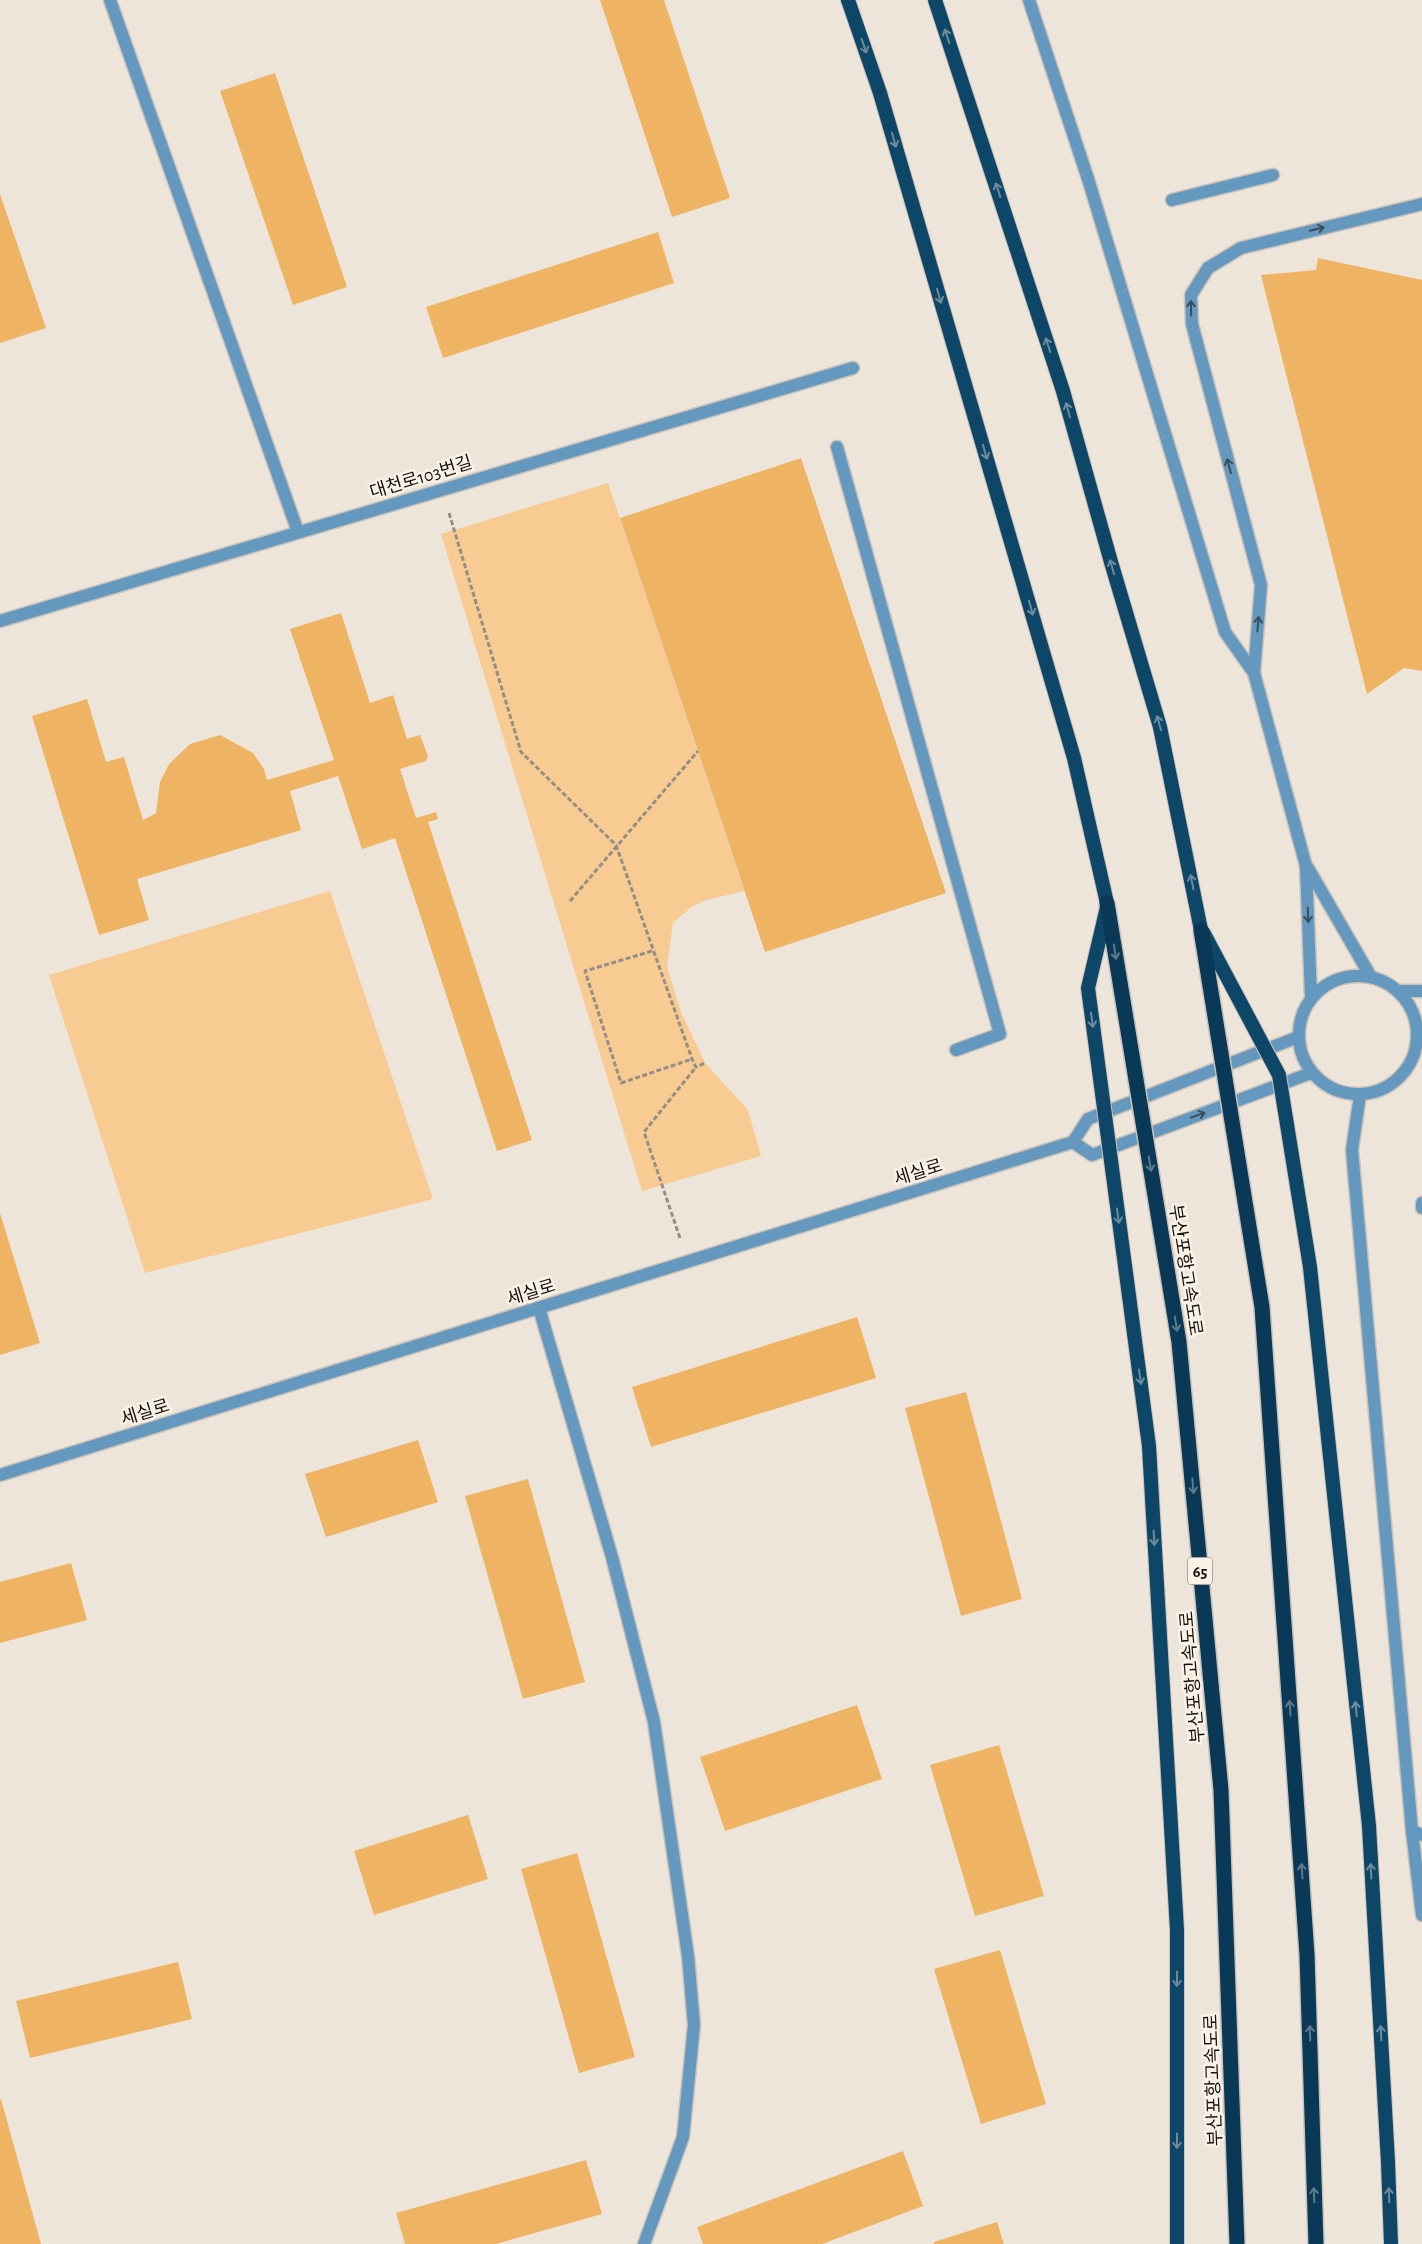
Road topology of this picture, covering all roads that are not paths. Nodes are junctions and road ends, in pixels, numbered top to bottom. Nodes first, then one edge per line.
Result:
1 (110, 0) edge
2 (848, 0) edge
3 (935, 0) edge
4 (1029, 0) edge
5 (1273, 175) dead end
6 (1172, 200) dead end
7 (1422, 204) edge
8 (853, 368) dead end
9 (837, 447) dead end
10 (298, 532) junction
11 (0, 621) edge
12 (1254, 673) junction
13 (1306, 866) junction
14 (1107, 903) junction
15 (1201, 930) junction
16 (1371, 977) junction
17 (1398, 991) junction
18 (1422, 991) edge
19 (1311, 997) junction
20 (1298, 1037) junction
21 (956, 1050) dead end
22 (1418, 1052) edge
23 (1311, 1073) junction
24 (1360, 1095) junction
25 (1073, 1142) junction
26 (1422, 1203) edge
27 (1422, 1208) edge
28 (539, 1308) junction
29 (0, 1475) edge
30 (1417, 1833) edge
31 (1422, 1915) edge
32 (644, 2244) edge
33 (1177, 2244) edge
34 (1237, 2244) edge
35 (1316, 2244) edge
36 (1391, 2244) edge

1 - 10 street
2 -> 14 highway
15 -> 3 highway
4 - 12 street
5 - 6 street
12 -> 7 street
8 - 10 street, 대천로103번길
9 - 21 street
10 - 11 street, 대천로103번길
12 - 13 street
13 - 16 street
13 -> 19 street
14 -> 33 highway, bridge
14 -> 34 highway, 부산포항고속도로 / 65, bridge
35 -> 15 highway, bridge
36 -> 15 highway, bridge
16 - 17 street
16 - 19 street
17 - 18 street
17 - 22 street
19 - 20 street
20 - 23 street
20 - 25 street
22 - 24 street
23 - 24 street
25 -> 23 street
24 - 30 street
25 - 28 street, 세실로
26 - 27 street
28 - 29 street, 세실로
28 - 32 street
30 - 31 street

